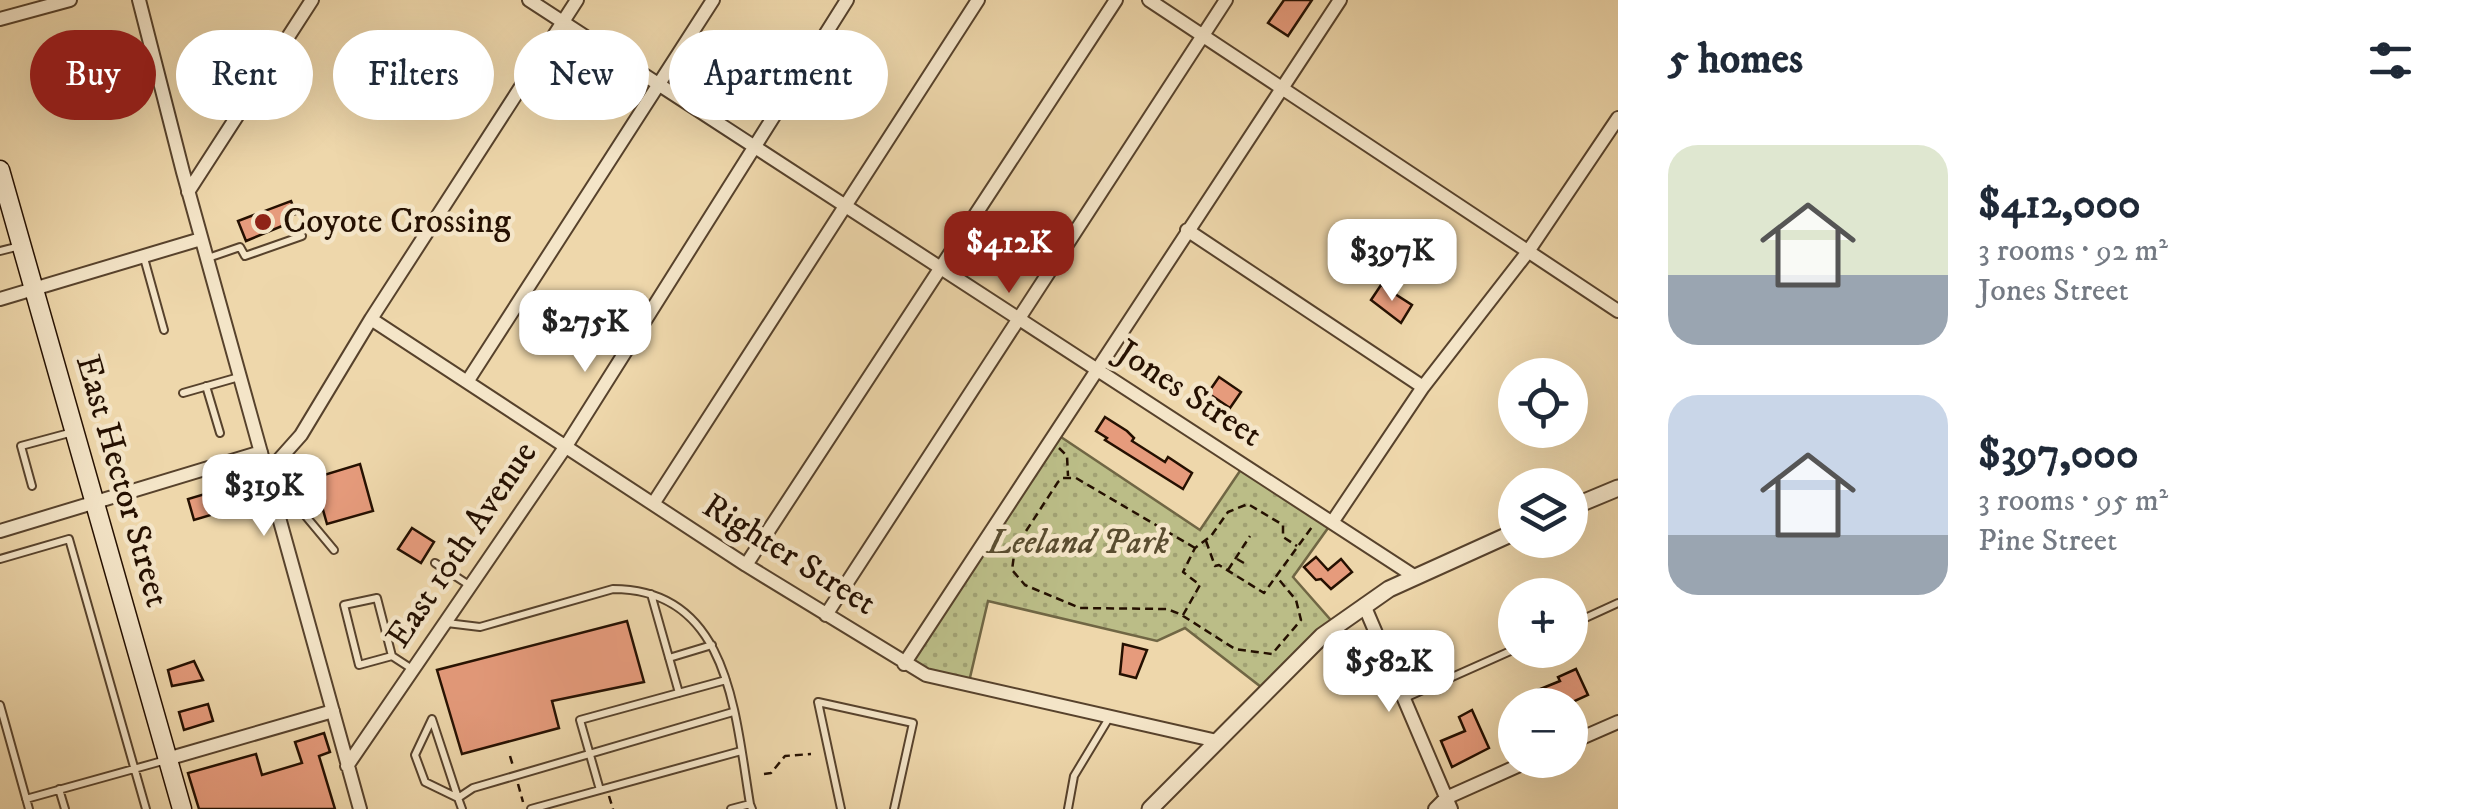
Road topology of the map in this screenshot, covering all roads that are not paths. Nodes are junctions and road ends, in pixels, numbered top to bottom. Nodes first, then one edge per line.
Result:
1 (70, 0) edge
2 (138, 0) edge
3 (312, 0) edge
4 (529, 0) edge
5 (578, 0) edge
6 (713, 0) edge
7 (847, 0) edge
8 (978, 0) edge
9 (1116, 0) edge
10 (1149, 0) edge
11 (1226, 0) edge
12 (1340, 0) edge
13 (0, 20) edge
14 (562, 22) junction
15 (1202, 37) junction
16 (658, 84) junction
17 (1284, 89) junction
18 (1618, 118) edge
19 (754, 145) junction
20 (0, 170) edge
21 (3, 190) edge
22 (188, 192) junction
23 (847, 206) junction
24 (1187, 230) junction
25 (302, 236) dead end
26 (202, 239) junction
27 (22, 245) junction
28 (0, 251) edge
29 (1527, 253) junction
30 (144, 256) junction
31 (207, 258) junction
32 (943, 268) junction
33 (34, 290) junction
34 (0, 299) edge
35 (1618, 311) edge
36 (371, 319) junction
37 (1019, 319) junction
38 (164, 330) dead end
39 (1096, 370) junction
40 (240, 376) junction
41 (466, 382) junction
42 (206, 386) junction
43 (1423, 386) junction
44 (183, 393) dead end
45 (74, 432) junction
46 (220, 433) dead end
47 (566, 446) junction
48 (261, 452) junction
49 (268, 472) junction
50 (32, 486) dead end
51 (1618, 488) edge
52 (1588, 500) edge
53 (94, 502) junction
54 (653, 504) junction
55 (280, 513) junction
56 (1328, 518) junction
57 (0, 531) edge
58 (1498, 539) edge
59 (334, 550) dead end
60 (0, 559) edge
61 (435, 563) dead end
62 (746, 565) junction
63 (1414, 576) junction
64 (470, 586) junction
65 (650, 593) junction
66 (1618, 604) edge
67 (1364, 605) junction
68 (826, 615) junction
69 (1588, 617) edge
70 (446, 623) junction
71 (712, 645) junction
72 (392, 656) junction
73 (1498, 657) edge
74 (669, 658) junction
75 (904, 664) junction
76 (413, 670) junction
77 (726, 680) junction
78 (679, 693) junction
79 (1405, 698) junction
80 (0, 706) edge
81 (333, 711) junction
82 (733, 712) junction
83 (1110, 717) junction
84 (1618, 722) edge
85 (1588, 735) edge
86 (1217, 741) junction
87 (741, 751) junction
88 (590, 755) junction
89 (168, 759) junction
90 (347, 766) junction
91 (134, 769) junction
92 (1498, 778) edge
93 (59, 789) junction
94 (604, 792) junction
95 (458, 798) junction
96 (26, 799) junction
97 (1449, 803) edge
98 (751, 806) edge
99 (29, 809) edge
100 (65, 809) edge
101 (146, 809) edge
102 (182, 809) edge
103 (360, 809) edge
104 (462, 809) edge
105 (532, 809) edge
106 (731, 809) edge
107 (841, 809) edge
108 (894, 809) edge
109 (1068, 809) edge
110 (1150, 809) edge
111 (1435, 809) edge

1 - 13 street
2 - 22 street
3 - 22 street
4 - 14 street, Jones Street
5 - 14 street
6 - 16 street
7 - 19 street, East 10th Avenue
8 - 23 street
9 - 32 street
10 - 15 street
11 - 15 street
12 - 17 street
14 - 16 street, Jones Street
14 - 36 street
15 - 17 street
15 - 37 street
16 - 19 street, Jones Street
16 - 41 street
17 - 24 street
17 - 29 street
18 - 29 street
19 - 23 street, Jones Street
19 - 47 street, East 10th Avenue
20 - 21 main road, East Hector Street
21 - 27 main road, East Hector Street
22 - 26 street
23 - 32 street, Jones Street
23 - 54 street
24 - 39 street
24 - 43 street
25 - 31 lane
26 - 30 street
26 - 31 street
27 - 28 lane
27 - 33 main road, East Hector Street
29 - 35 street
29 - 43 street
30 - 33 street
30 - 38 lane
31 - 40 street
32 - 37 street, Jones Street
32 - 62 street
33 - 34 street
33 - 45 main road, East Hector Street
36 - 41 street, Righter Street
36 - 49 street
37 - 39 street, Jones Street
37 - 68 street
39 - 56 street, Jones Street
39 - 75 street
40 - 42 lane
40 - 48 street
41 - 47 street, Righter Street
42 - 44 lane
42 - 46 lane
43 - 56 street
45 - 50 lane
45 - 53 main road, East Hector Street
47 - 54 street, Righter Street
47 - 64 street, East 10th Avenue
48 - 49 street
48 - 53 street
49 - 55 street
51 - 52 street
53 - 57 street
53 - 89 main road, East Hector Street
54 - 62 street, Righter Street
55 - 59 lane
55 - 81 street
56 - 63 street, Jones Street
58 - 63 street
60 - 91 lane
61 - 64 lane
62 - 68 street, Righter Street
63 - 67 street
64 - 70 street, East 10th Avenue
65 - 70 lane
65 - 71 lane
65 - 74 lane
66 - 69 lane
67 - 79 street
67 - 86 street
68 - 75 street, Righter Street
70 - 76 street, East 10th Avenue
71 - 74 lane
71 - 77 lane
72 - 72 lane
72 - 76 lane
73 - 79 lane
74 - 78 lane
75 - 83 street, Righter Street
76 - 90 street, East 10th Avenue
77 - 78 lane
77 - 82 lane
78 - 88 lane
79 - 97 street
80 - 96 lane
81 - 89 street
81 - 90 street
82 - 87 lane
82 - 88 lane
83 - 86 street, Righter Street
83 - 109 lane
84 - 85 street
86 - 110 street
87 - 94 lane
87 - 98 lane
88 - 94 lane
88 - 95 lane
89 - 91 lane
89 - 102 main road, East Hector Street
90 - 103 street
91 - 93 lane
91 - 101 lane
92 - 97 street
93 - 96 lane
93 - 100 lane
94 - 105 lane
95 - 95 lane
95 - 104 lane
96 - 99 lane
97 - 111 street
98 - 106 lane
107 - 108 lane

